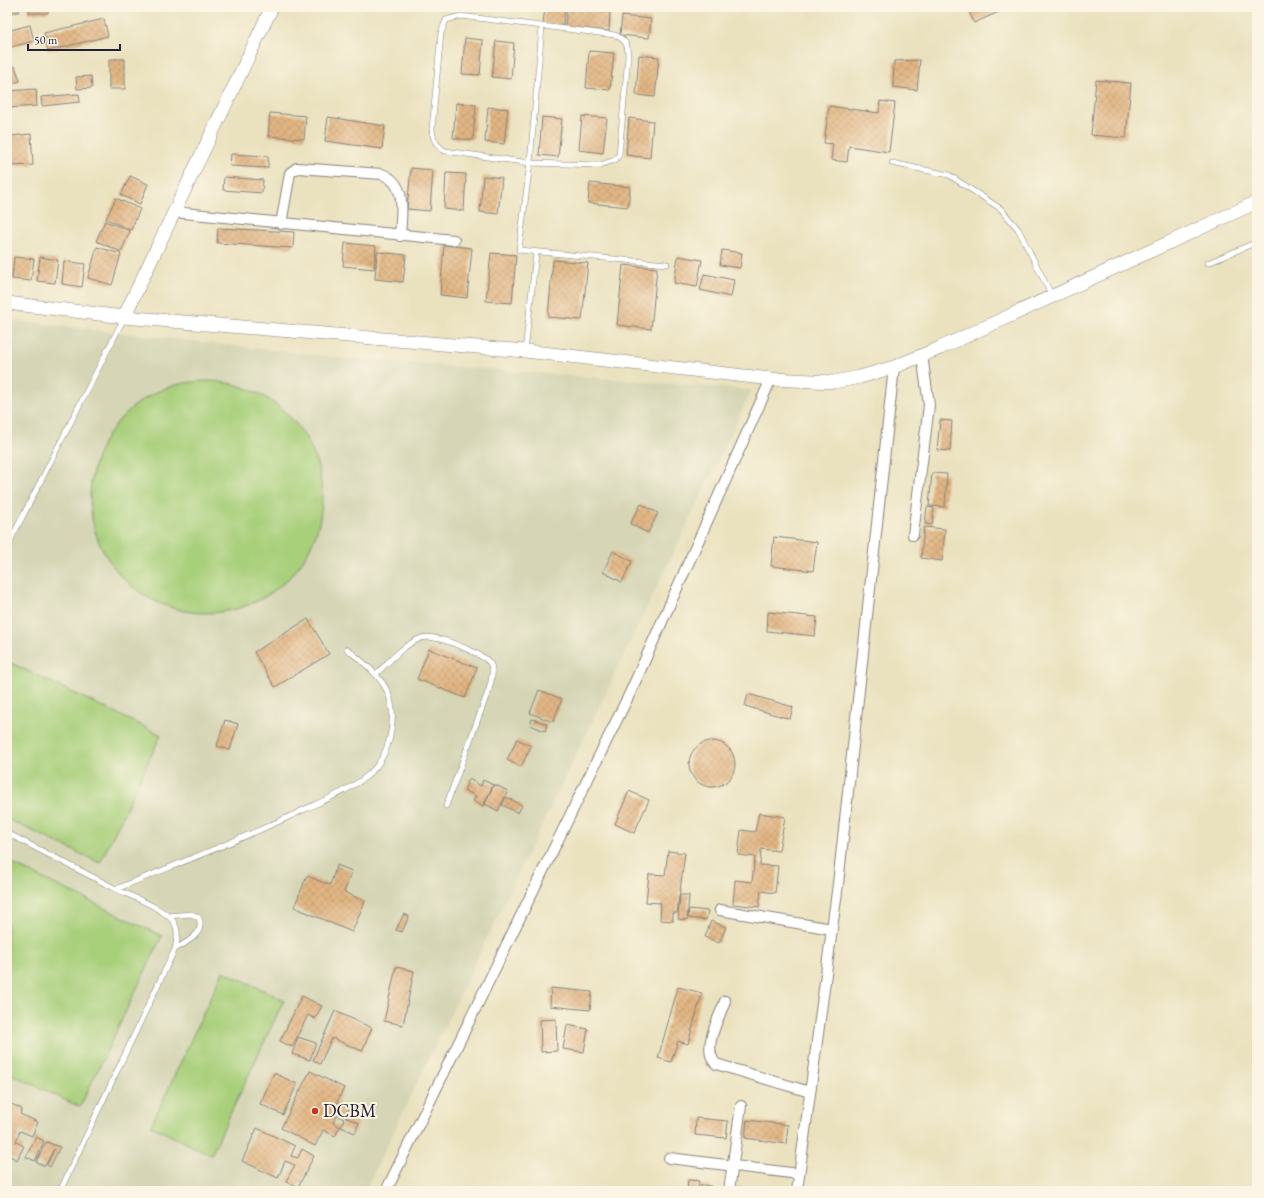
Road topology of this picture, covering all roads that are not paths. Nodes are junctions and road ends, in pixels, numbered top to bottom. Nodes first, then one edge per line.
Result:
1 (272, 7) edge
2 (542, 27) junction
3 (892, 162) dead end
4 (530, 163) junction
5 (1257, 202) edge
6 (174, 212) junction
7 (281, 224) junction
8 (400, 236) junction
9 (454, 240) dead end
10 (1257, 242) edge
11 (536, 252) junction
12 (1208, 263) dead end
13 (667, 264) dead end
14 (1052, 296) junction
15 (7, 303) edge
16 (124, 317) junction
17 (525, 351) junction
18 (922, 355) junction
19 (894, 367) junction
20 (771, 379) junction
21 (913, 535) dead end
22 (7, 547) edge
23 (347, 649) dead end
24 (376, 674) junction
25 (446, 806) dead end
26 (7, 833) edge
27 (116, 889) junction
28 (720, 910) dead end
29 (167, 916) junction
30 (832, 929) junction
31 (175, 949) junction
32 (725, 1001) dead end
33 (810, 1092) junction
34 (741, 1106) dead end
35 (669, 1158) dead end
36 (732, 1166) junction
37 (799, 1174) junction
38 (60, 1191) edge
39 (386, 1191) edge
40 (729, 1191) edge
41 (797, 1191) edge

1 - 6 street
2 - 4 lane
2 - 4 lane
2 - 4 lane
3 - 14 lane
4 - 11 lane
5 - 14 street
6 - 7 street
6 - 16 street
7 - 8 street
7 - 8 street
8 - 9 street
10 - 12 lane
11 - 13 lane
11 - 17 lane
14 - 18 street
15 - 16 street
16 - 17 street
16 - 22 lane
17 - 20 street
18 - 19 street
18 - 21 street
19 - 20 street
19 - 30 street
20 - 39 street
23 - 24 lane
24 - 25 lane
24 - 27 lane
26 - 27 lane
27 - 29 lane
28 - 30 street
29 - 31 lane
29 - 31 lane
30 - 33 street
31 - 38 lane
32 - 33 street
33 - 37 street
34 - 36 street
35 - 36 street
36 - 37 street
36 - 40 street
37 - 41 street

